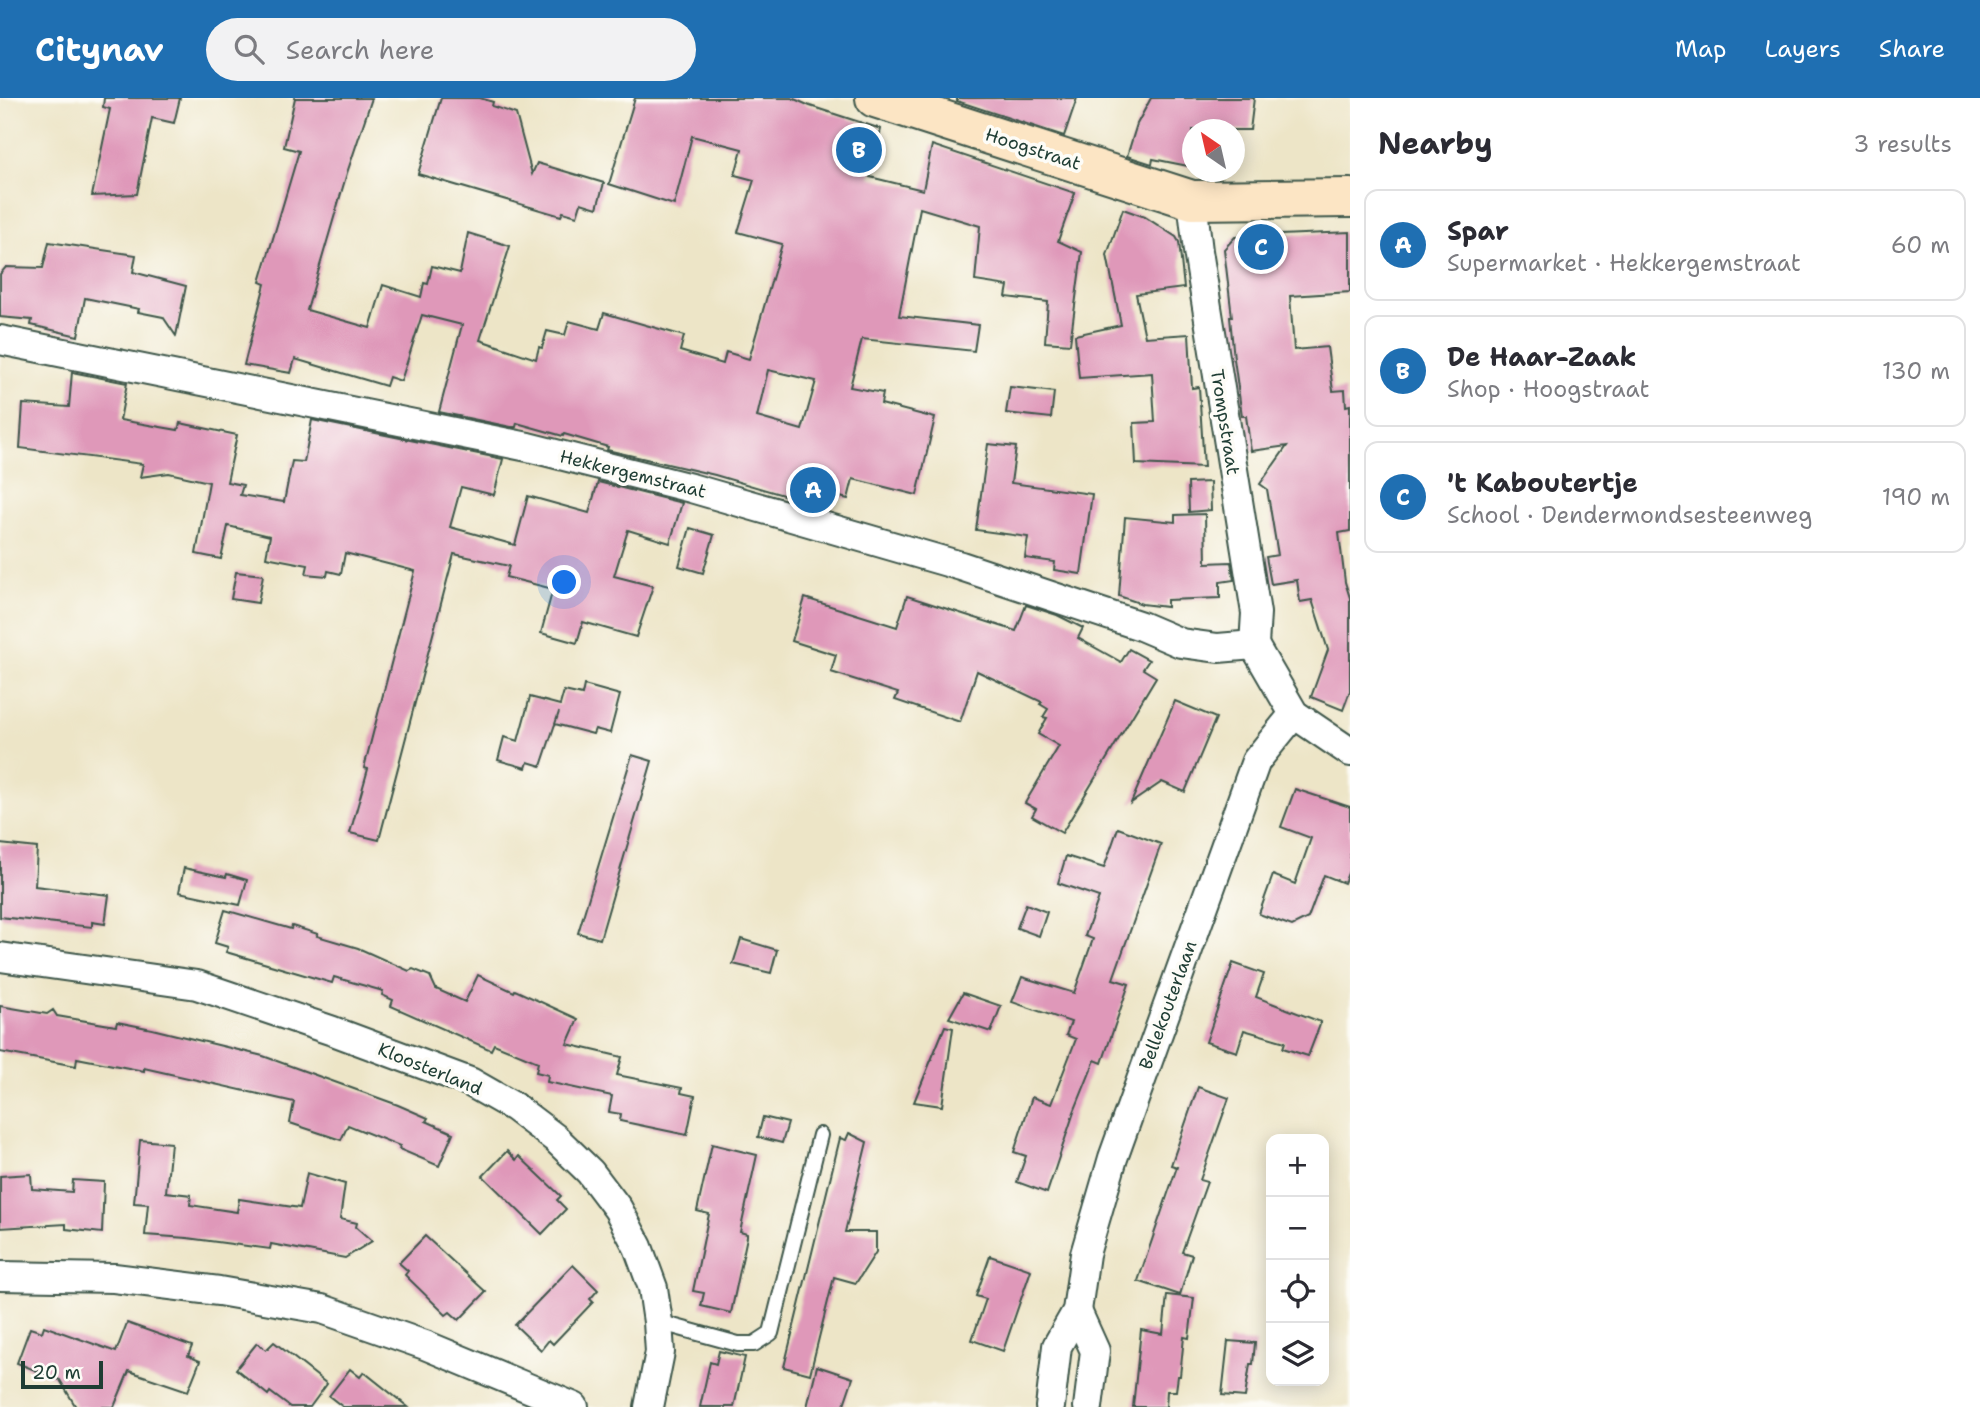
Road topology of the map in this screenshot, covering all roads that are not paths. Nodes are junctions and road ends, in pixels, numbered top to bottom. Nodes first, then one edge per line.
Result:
1 (875, 98) edge
2 (1350, 198) edge
3 (1192, 200) junction
4 (0, 340) edge
5 (1254, 645) junction
6 (1294, 714) junction
7 (1350, 752) edge
8 (0, 957) edge
9 (820, 1135) dead end
10 (0, 1276) edge
11 (1077, 1311) junction
12 (659, 1322) junction
13 (573, 1407) edge
14 (649, 1407) edge
15 (1050, 1407) edge
16 (1088, 1407) edge

1 - 3 main road, Hoogstraat
2 - 3 main road, Hoogstraat
3 - 5 street, Trompstraat
4 - 5 street, Hekkergemstraat
5 - 6 street
6 - 7 street
6 - 11 street, Bellekouterlaan
8 - 12 street, Kloosterland
9 - 12 lane
10 - 13 street
11 - 15 street, Bellekouterlaan
11 - 16 street
12 - 14 street, Kloosterland

